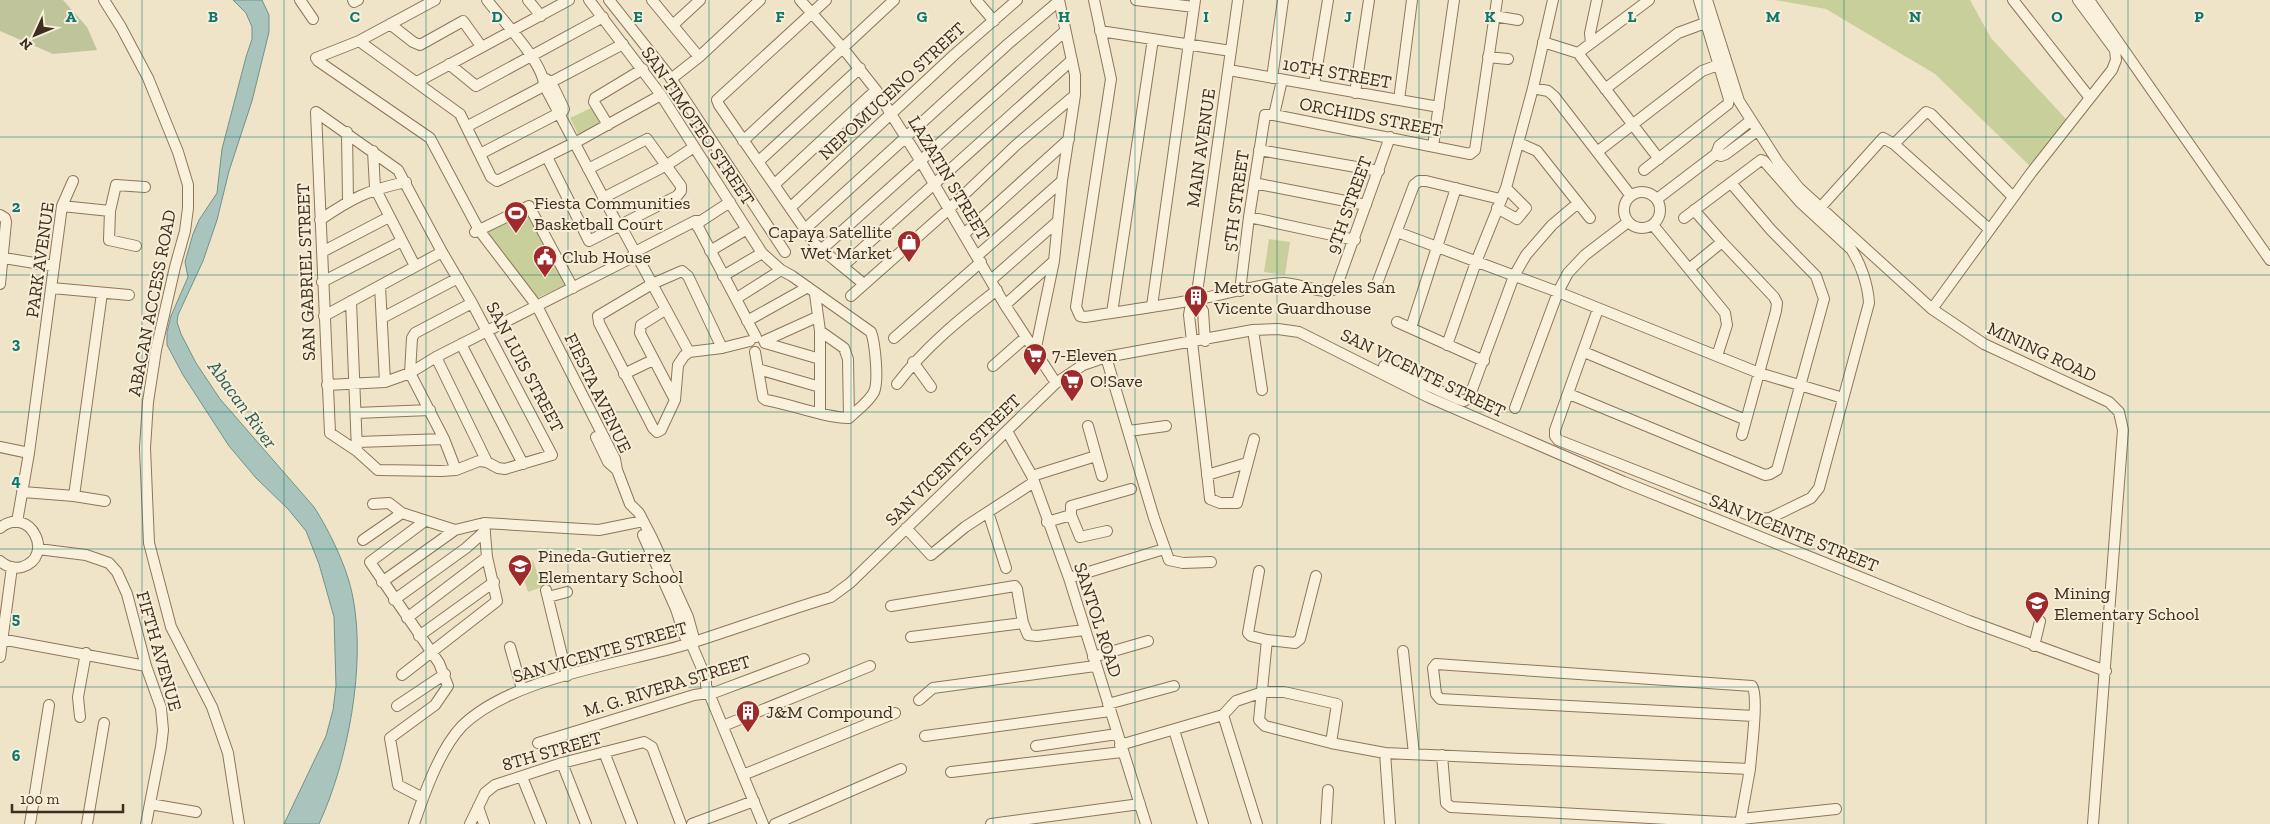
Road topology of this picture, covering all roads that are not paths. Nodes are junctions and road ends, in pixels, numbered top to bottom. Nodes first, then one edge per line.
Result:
1 (104, 0) edge
2 (300, 0) edge
3 (353, 0) edge
4 (358, 0) edge
5 (435, 0) edge
6 (487, 0) edge
7 (528, 0) edge
8 (569, 0) edge
9 (589, 0) edge
10 (609, 0) edge
11 (652, 0) edge
12 (700, 0) edge
13 (760, 0) edge
14 (800, 0) edge
15 (826, 0) edge
16 (894, 0) edge
17 (976, 0) edge
18 (1017, 0) edge
19 (1059, 0) edge
20 (1094, 0) edge
21 (1136, 0) edge
22 (1238, 0) edge
23 (1284, 0) edge
24 (1328, 0) edge
25 (1369, 0) edge
26 (1412, 0) edge
27 (1454, 0) edge
28 (1497, 0) edge
29 (1553, 0) edge
30 (1597, 0) edge
31 (1649, 0) edge
32 (1699, 0) edge
33 (1708, 0) edge
34 (2013, 0) edge
35 (2078, 0) edge
36 (2089, 0) edge
37 (1194, 4) edge
38 (812, 13) junction
39 (541, 16) junction
40 (1494, 16) junction
41 (603, 17) junction
42 (313, 19) dead end
43 (1518, 20) dead end
44 (994, 21) junction
45 (1705, 23) junction
46 (390, 24) junction
47 (674, 24) junction
48 (511, 31) junction
49 (1065, 31) junction
50 (1100, 31) junction
51 (1153, 39) junction
52 (359, 41) junction
53 (1543, 42) junction
54 (1590, 43) junction
55 (623, 44) junction
56 (1189, 45) junction
57 (482, 46) junction
58 (842, 47) junction
59 (1231, 51) junction
60 (1578, 53) junction
61 (532, 56) junction
62 (2128, 56) junction
63 (699, 57) junction
64 (1488, 57) junction
65 (1508, 59) dead end
66 (1072, 60) junction
67 (2116, 60) junction
68 (449, 64) junction
69 (1718, 65) junction
70 (860, 68) junction
71 (643, 69) junction
72 (1229, 70) junction
73 (671, 79) junction
74 (1277, 79) junction
75 (417, 82) junction
76 (546, 82) junction
77 (1314, 86) junction
78 (1533, 88) junction
79 (1605, 89) junction
80 (876, 90) junction
81 (1356, 93) junction
82 (661, 95) junction
83 (1075, 95) junction
84 (2090, 98) junction
85 (1399, 100) junction
86 (1439, 108) junction
87 (316, 112) joint
88 (561, 112) junction
89 (891, 114) junction
90 (1270, 115) junction
91 (1750, 120) junction
92 (608, 125) junction
93 (1632, 125) junction
94 (468, 126) junction
95 (1757, 131) junction
96 (346, 132) junction
97 (1734, 133) junction
98 (1390, 137) junction
99 (906, 138) junction
100 (1069, 139) junction
101 (743, 140) junction
102 (577, 142) junction
103 (1742, 142) junction
104 (1519, 143) junction
105 (1894, 144) junction
106 (1433, 146) junction
107 (694, 147) junction
108 (1260, 150) junction
109 (373, 151) junction
110 (1597, 152) junction
111 (480, 154) junction
112 (1716, 154) junction
113 (547, 157) junction
114 (920, 160) junction
115 (1659, 160) junction
116 (759, 161) junction
117 (667, 165) junction
118 (591, 168) junction
119 (1644, 170) dead end
120 (1379, 171) junction
121 (72, 181) dead end
122 (1062, 181) junction
123 (406, 182) junction
124 (1254, 183) junction
125 (1731, 183) junction
126 (775, 184) junction
127 (934, 185) junction
128 (145, 186) dead end
129 (376, 188) junction
130 (1456, 188) junction
131 (1506, 188) junction
132 (1631, 196) junction
133 (606, 197) junction
134 (2013, 197) junction
135 (1657, 199) junction
136 (348, 201) junction
137 (730, 202) junction
138 (1499, 203) junction
139 (1578, 203) junction
140 (1366, 205) junction
141 (62, 206) junction
142 (790, 208) junction
143 (1820, 208) junction
144 (949, 209) junction
145 (1694, 210) junction
146 (110, 211) junction
147 (0, 214) edge
148 (389, 217) junction
149 (1249, 217) junction
150 (1590, 218) dead end
151 (1684, 218) dead end
152 (320, 220) junction
153 (1058, 221) junction
154 (698, 222) junction
155 (1628, 222) junction
156 (1653, 226) junction
157 (622, 227) junction
158 (747, 229) junction
159 (1989, 229) junction
160 (804, 230) junction
161 (477, 231) junction
162 (1397, 232) junction
163 (964, 234) junction
164 (1355, 240) junction
165 (402, 241) junction
166 (1722, 242) junction
167 (136, 246) dead end
168 (1437, 247) junction
169 (821, 250) junction
170 (710, 251) junction
171 (322, 252) junction
172 (442, 252) junction
173 (785, 252) dead end
174 (762, 253) junction
175 (635, 256) junction
176 (4, 258) junction
177 (979, 259) junction
178 (2270, 260) edge
179 (1054, 261) junction
180 (1476, 262) junction
181 (54, 266) junction
182 (415, 266) junction
183 (843, 266) junction
184 (1689, 269) junction
185 (781, 270) junction
186 (723, 276) junction
187 (1514, 276) junction
188 (458, 278) junction
189 (991, 280) junction
190 (1378, 281) dead end
191 (322, 282) junction
192 (0, 284) edge
193 (652, 284) junction
194 (864, 284) junction
195 (380, 286) junction
196 (52, 288) junction
197 (573, 288) junction
198 (997, 290) junction
199 (812, 291) junction
200 (1240, 291) junction
201 (1558, 292) junction
202 (102, 293) junction
203 (129, 295) dead end
204 (851, 296) dead end
205 (737, 298) junction
206 (351, 301) junction
207 (472, 303) junction
208 (1005, 305) junction
209 (1152, 306) junction
210 (534, 307) junction
211 (1200, 308) junction
212 (1932, 308) junction
213 (1598, 309) junction
214 (665, 310) junction
215 (1112, 313) junction
216 (324, 316) junction
217 (817, 317) junction
218 (382, 318) junction
219 (747, 321) junction
220 (1397, 322) dead end
221 (1410, 328) junction
222 (1252, 330) junction
223 (487, 331) junction
224 (820, 331) junction
225 (894, 338) dead end
226 (1026, 338) junction
227 (1205, 340) junction
228 (758, 341) junction
229 (1192, 343) junction
230 (461, 344) junction
231 (1447, 345) junction
232 (722, 348) junction
233 (689, 352) junction
234 (1035, 352) junction
235 (1584, 352) junction
236 (1717, 356) junction
237 (436, 357) junction
238 (1106, 357) junction
239 (820, 359) junction
240 (652, 360) junction
241 (1484, 361) junction
242 (913, 362) junction
243 (993, 366) dead end
244 (1384, 366) dead end
245 (758, 369) junction
246 (410, 373) junction
247 (1759, 373) junction
248 (624, 374) junction
249 (386, 382) junction
250 (1056, 383) junction
251 (354, 384) junction
252 (897, 384) dead end
253 (327, 385) junction
254 (1801, 386) junction
255 (820, 387) junction
256 (931, 387) dead end
257 (1262, 390) dead end
258 (1569, 394) junction
259 (1843, 398) junction
260 (675, 400) junction
261 (1515, 408) dead end
262 (430, 410) junction
263 (356, 413) junction
264 (820, 413) junction
265 (849, 418) junction
266 (1746, 420) junction
267 (1088, 426) dead end
268 (1166, 426) dead end
269 (329, 430) joint
270 (1007, 431) junction
271 (1130, 431) junction
272 (1742, 435) dead end
273 (444, 439) junction
274 (1254, 439) dead end
275 (357, 446) junction
276 (0, 447) edge
277 (29, 453) junction
278 (1096, 456) junction
279 (487, 462) junction
280 (1247, 463) junction
281 (523, 464) junction
282 (456, 470) junction
283 (1207, 475) junction
284 (1102, 476) dead end
285 (1033, 479) junction
286 (1131, 489) dead end
287 (23, 492) junction
288 (74, 496) junction
289 (105, 501) dead end
290 (373, 504) dead end
291 (988, 512) junction
292 (402, 513) junction
293 (1071, 515) junction
294 (425, 521) junction
295 (17, 522) junction
296 (640, 522) junction
297 (1047, 522) junction
298 (484, 527) junction
299 (0, 528) edge
300 (906, 528) junction
301 (455, 530) junction
302 (1107, 531) dead end
303 (363, 540) dead end
304 (38, 549) junction
305 (1164, 549) junction
306 (487, 556) junction
307 (0, 562) edge
308 (1211, 562) dead end
309 (12, 567) junction
310 (1006, 568) dead end
311 (1259, 571) dead end
312 (1316, 576) dead end
313 (1069, 578) junction
314 (382, 582) junction
315 (494, 582) junction
316 (567, 592) dead end
317 (394, 600) junction
318 (891, 606) dead end
319 (407, 618) junction
320 (2040, 621) dead end
321 (1023, 623) junction
322 (1084, 630) junction
323 (419, 636) junction
324 (911, 637) dead end
325 (1, 640) edge
326 (1267, 640) junction
327 (1148, 641) dead end
328 (692, 643) junction
329 (2034, 646) junction
330 (510, 647) dead end
331 (1403, 651) dead end
332 (432, 652) junction
333 (86, 653) junction
334 (0, 657) edge
335 (804, 659) dead end
336 (1094, 662) junction
337 (146, 666) junction
338 (870, 666) dead end
339 (2106, 670) junction
340 (444, 674) junction
341 (402, 675) dead end
342 (567, 676) junction
343 (1174, 686) dead end
344 (522, 689) junction
345 (1263, 692) junction
346 (713, 693) junction
347 (919, 700) dead end
348 (49, 705) dead end
349 (397, 706) dead end
350 (1109, 707) junction
351 (895, 713) dead end
352 (1223, 715) junction
353 (1754, 716) junction
354 (80, 717) dead end
355 (104, 723) dead end
356 (726, 724) junction
357 (1174, 730) junction
358 (1117, 734) junction
359 (925, 736) dead end
360 (538, 742) dead end
361 (1331, 742) junction
362 (1036, 746) dead end
363 (1121, 748) junction
364 (604, 752) junction
365 (1385, 752) junction
366 (1414, 754) junction
367 (1442, 755) junction
368 (562, 763) junction
369 (901, 769) dead end
370 (1750, 769) junction
371 (951, 772) dead end
372 (746, 774) junction
373 (522, 777) junction
374 (1328, 790) dead end
375 (423, 798) junction
376 (754, 801) junction
377 (150, 804) junction
378 (1140, 804) junction
379 (478, 807) junction
380 (1836, 809) dead end
381 (196, 812) dead end
382 (1058, 820) edge
383 (1740, 822) edge
384 (30, 824) edge
385 (87, 824) edge
386 (146, 824) edge
387 (239, 824) edge
388 (414, 824) edge
389 (470, 824) edge
390 (484, 824) edge
391 (541, 824) edge
392 (586, 824) edge
393 (632, 824) edge
394 (681, 824) edge
395 (692, 824) edge
396 (763, 824) edge
397 (769, 824) edge
398 (775, 824) edge
399 (991, 824) edge
400 (1146, 824) edge
401 (1203, 824) edge
402 (1257, 824) edge
403 (1326, 824) edge
404 (1390, 824) edge
405 (2093, 824) edge

1 - 387 street, ABACAN ACCESS ROAD
2 - 42 street
3 - 4 street
5 - 46 street
6 - 48 street
7 - 39 street
8 - 39 street
9 - 41 street, SAN TIMOTEO STREET
10 - 73 street
11 - 47 street
12 - 47 street
13 - 63 street
14 - 38 street, LAZATIN STREET
15 - 38 street
16 - 58 street
17 - 44 street
18 - 44 street, NEPOMUCENO STREET
19 - 49 street
19 - 99 street
20 - 50 street
21 - 37 street
22 - 59 street, MAIN AVENUE
23 - 74 street, 5TH STREET
24 - 77 street
25 - 81 street
26 - 85 street
27 - 86 street
28 - 40 street
29 - 53 street
30 - 54 street
31 - 54 street
32 - 45 street
33 - 91 street, MINING ROAD
34 - 84 street
35 - 67 street
36 - 62 street
37 - 56 street
38 - 58 street, LAZATIN STREET
38 - 101 street
39 - 48 street
40 - 43 street
40 - 64 street
41 - 55 street, SAN TIMOTEO STREET
41 - 61 street
44 - 89 street, NEPOMUCENO STREET
45 - 69 street
45 - 79 street
46 - 52 street
46 - 57 street
47 - 63 street
48 - 57 street
48 - 61 street
49 - 66 street
49 - 114 street
50 - 51 street
50 - 215 street, 9TH STREET
51 - 56 street
51 - 215 street
52 - 75 street
52 - 161 street, FIESTA AVENUE
53 - 60 street
53 - 78 street
54 - 60 street
55 - 71 street, SAN TIMOTEO STREET
55 - 76 street
56 - 59 street
56 - 209 street
57 - 68 street
58 - 70 street, LAZATIN STREET
58 - 101 street
59 - 72 street, MAIN AVENUE
60 - 79 street
61 - 68 street
61 - 76 street
62 - 67 street
62 - 178 street
63 - 73 street
64 - 65 street
64 - 106 street, ORCHIDS STREET
66 - 83 street
66 - 127 street
67 - 84 street
68 - 75 street
69 - 93 street
69 - 115 street
70 - 80 street, LAZATIN STREET
70 - 116 street
71 - 82 street, SAN TIMOTEO STREET
71 - 92 street
72 - 74 street, 10TH STREET
72 - 211 street, MAIN AVENUE
73 - 173 street
74 - 77 street, 10TH STREET
74 - 90 street, 5TH STREET
75 - 94 street
76 - 88 street
76 - 94 street
77 - 81 street, 10TH STREET
78 - 104 street
78 - 110 street
79 - 93 street
80 - 89 street, LAZATIN STREET
80 - 126 street
81 - 85 street, 10TH STREET
82 - 92 street
82 - 107 street, SAN TIMOTEO STREET
83 - 100 street
83 - 144 street
84 - 134 street
85 - 86 street, 10TH STREET
86 - 106 street
87 - 96 street, SAN LUIS STREET
87 - 152 street, SAN GABRIEL STREET
88 - 102 street
88 - 111 street
89 - 99 street, LAZATIN STREET
89 - 142 street, NEPOMUCENO STREET
90 - 98 street, ORCHIDS STREET
90 - 108 street, 5TH STREET
91 - 95 street, MINING ROAD
91 - 97 street
92 - 102 street
93 - 110 street
93 - 115 street
94 - 111 street
95 - 103 street
95 - 143 street, MINING ROAD
96 - 109 street, SAN LUIS STREET
96 - 136 street
97 - 103 street
97 - 112 street
98 - 106 street, ORCHIDS STREET
98 - 120 street, 9TH STREET
99 - 114 street, LAZATIN STREET
99 - 160 street
100 - 122 street
100 - 163 street
101 - 116 street
102 - 113 street
102 - 118 street
103 - 112 street
104 - 131 street
104 - 139 street
105 - 134 street
105 - 143 street
105 - 159 street
107 - 117 street
107 - 137 street, SAN TIMOTEO STREET
108 - 120 street
108 - 124 street, 5TH STREET
109 - 123 street, SAN LUIS STREET
109 - 129 street
110 - 132 street
111 - 113 street
112 - 135 street
113 - 157 street
114 - 127 street, LAZATIN STREET
114 - 169 street
115 - 119 street
116 - 126 street
117 - 118 street
117 - 133 street
117 - 157 street
118 - 133 street
120 - 140 street, 9TH STREET
121 - 141 street, PARK AVENUE
122 - 153 street
122 - 177 street
123 - 129 street
123 - 172 street, SAN LUIS STREET
124 - 140 street
124 - 149 street, 5TH STREET
125 - 145 street
125 - 254 street
125 - 259 street
126 - 142 street
127 - 144 street, LAZATIN STREET
127 - 183 street
128 - 146 street
129 - 136 street
129 - 148 street
130 - 138 street
130 - 162 street
130 - 168 street
131 - 138 street
131 - 138 street
132 - 135 street
132 - 155 street
133 - 157 street
134 - 159 street
135 - 156 street
136 - 152 street
137 - 154 street
137 - 158 street, SAN TIMOTEO STREET
138 - 180 street
139 - 150 street
139 - 187 street
140 - 164 street, 9TH STREET
141 - 146 street
141 - 181 street, PARK AVENUE
142 - 160 street
143 - 212 street, MINING ROAD
144 - 163 street, LAZATIN STREET
144 - 194 street
145 - 151 street
145 - 166 street
146 - 167 street
147 - 176 street
148 - 165 street
148 - 171 street
149 - 164 street
149 - 200 street, 5TH STREET
152 - 171 street, SAN GABRIEL STREET
153 - 179 street
153 - 189 street
154 - 170 street
154 - 175 street
155 - 156 street
155 - 201 street
156 - 184 street
157 - 175 street
158 - 170 street
158 - 174 street, SAN TIMOTEO STREET
159 - 212 street
160 - 169 street
161 - 197 street
161 - 210 street, FIESTA AVENUE
162 - 168 street
162 - 190 street
163 - 177 street, LAZATIN STREET
164 - 200 street, 9TH STREET
165 - 182 street
165 - 191 street
166 - 184 street
166 - 247 street
168 - 180 street
168 - 221 street
169 - 183 street
170 - 186 street
171 - 191 street, SAN GABRIEL STREET
172 - 182 street
172 - 188 street, SAN LUIS STREET
174 - 185 street, SAN TIMOTEO STREET
174 - 186 street
175 - 193 street
175 - 197 street
176 - 181 street
176 - 192 street
177 - 189 street, LAZATIN STREET
177 - 225 street
179 - 208 street
179 - 234 street
180 - 187 street
180 - 231 street
181 - 196 street, PARK AVENUE
182 - 195 street
183 - 194 street
184 - 236 street
185 - 199 street, SAN TIMOTEO STREET
185 - 205 street
186 - 205 street
187 - 201 street
187 - 241 street
188 - 207 street, SAN LUIS STREET
188 - 218 street
189 - 198 street, LAZATIN STREET
191 - 216 street, SAN GABRIEL STREET
193 - 214 street
193 - 232 street
193 - 248 street
194 - 204 street
195 - 206 street
195 - 218 street
196 - 202 street
196 - 277 street, PARK AVENUE
197 - 210 street
198 - 208 street, LAZATIN STREET
198 - 242 street
199 - 217 street
199 - 219 street
199 - 265 street, SAN TIMOTEO STREET
200 - 211 street, 9TH STREET
201 - 213 street
201 - 261 street
202 - 203 street
202 - 288 street
205 - 219 street
206 - 216 street
206 - 251 street
207 - 223 street, SAN LUIS STREET
207 - 246 street
208 - 226 street, LAZATIN STREET
209 - 211 street, 9TH STREET
209 - 215 street, 9TH STREET
210 - 223 street
210 - 296 street, FIESTA AVENUE
211 - 227 street, MAIN AVENUE
211 - 229 street, MAIN AVENUE
212 - 339 street, MINING ROAD
213 - 235 street
213 - 236 street
214 - 233 street
214 - 240 street
216 - 253 street, SAN GABRIEL STREET
217 - 224 street
217 - 228 street
218 - 249 street
219 - 228 street
220 - 221 street
221 - 231 street
222 - 227 street, SAN VICENTE STREET
222 - 257 street
222 - 329 street, SAN VICENTE STREET
223 - 230 street
223 - 281 street, SAN LUIS STREET
224 - 239 street
224 - 265 street
226 - 234 street, LAZATIN STREET
226 - 243 street
227 - 229 street, SAN VICENTE STREET
228 - 232 street
228 - 239 street
228 - 245 street
229 - 238 street, SAN VICENTE STREET
229 - 283 street, MAIN AVENUE
230 - 237 street
230 - 281 street
231 - 241 street
232 - 233 street
233 - 260 street
234 - 250 street, LAZATIN STREET
235 - 258 street
235 - 266 street
236 - 247 street
237 - 246 street
237 - 279 street
238 - 250 street, SAN VICENTE STREET
238 - 271 street
239 - 255 street
240 - 248 street
240 - 260 street
241 - 244 street
242 - 252 street
242 - 256 street
245 - 255 street
245 - 264 street
246 - 249 street
246 - 262 street
247 - 254 street
247 - 266 street
248 - 260 street
249 - 251 street
250 - 270 street, SAN VICENTE STREET
251 - 253 street
251 - 263 street
253 - 269 street, SAN GABRIEL STREET
254 - 258 street
254 - 259 street
255 - 264 street
258 - 259 street
262 - 263 street
262 - 273 street
263 - 275 street
264 - 265 street
266 - 272 street
267 - 278 street
268 - 271 street
269 - 275 street, SAN LUIS STREET
270 - 285 street, SANTOL ROAD
270 - 300 street, SAN VICENTE STREET
271 - 305 street
273 - 275 street
273 - 282 street
274 - 280 street
275 - 282 street, SAN LUIS STREET
276 - 277 street
277 - 287 street, PARK AVENUE
278 - 284 street
278 - 285 street
279 - 281 street, SAN LUIS STREET
279 - 282 street, SAN LUIS STREET
280 - 283 street
280 - 283 street, MAIN AVENUE
285 - 291 street
285 - 297 street, SANTOL ROAD
286 - 293 street
287 - 288 street
287 - 295 street, PARK AVENUE
288 - 289 street
290 - 292 street
291 - 300 street
291 - 310 street
292 - 294 street
292 - 303 street
293 - 297 street
293 - 302 street
294 - 301 street
294 - 314 street
295 - 299 street
295 - 304 street
296 - 298 street
296 - 328 street, FIESTA AVENUE
297 - 313 street, SANTOL ROAD
298 - 301 street
298 - 306 street
298 - 317 street
300 - 328 street, SAN VICENTE STREET
301 - 314 street
304 - 309 street
304 - 337 street, FIFTH AVENUE
305 - 308 street
305 - 313 street
306 - 315 street
306 - 319 street
307 - 309 street
309 - 325 street
311 - 326 street
312 - 326 street
313 - 322 street, SANTOL ROAD
314 - 317 street
315 - 323 street
315 - 332 street
316 - 342 street
317 - 319 street
318 - 321 street
319 - 323 street
320 - 329 street
321 - 322 street
321 - 324 street
322 - 336 street, SANTOL ROAD
323 - 332 street
325 - 333 street
325 - 334 street
326 - 345 street
327 - 336 street
328 - 342 street, SAN VICENTE STREET
328 - 346 street, FIESTA AVENUE
329 - 339 street, SAN VICENTE STREET
330 - 344 street
331 - 366 street
332 - 340 street
332 - 341 street
333 - 337 street
333 - 354 street
335 - 346 street, M. G. RIVERA STREET
336 - 347 street
336 - 350 street, SANTOL ROAD
337 - 377 street, FIFTH AVENUE
338 - 356 street
339 - 405 street, MINING ROAD
340 - 349 street
340 - 375 street
342 - 344 street, SAN VICENTE STREET
343 - 350 street
344 - 375 street, SAN VICENTE STREET
345 - 352 street
345 - 361 street
345 - 361 street
346 - 356 street, FIESTA AVENUE
346 - 360 street, M. G. RIVERA STREET
348 - 384 street
350 - 358 street, SANTOL ROAD
350 - 359 street
351 - 372 street
352 - 357 street
352 - 402 street
353 - 353 street
353 - 370 street
355 - 385 street
356 - 372 street, FIESTA AVENUE
357 - 363 street
357 - 401 street
358 - 362 street
358 - 363 street, SANTOL ROAD
361 - 365 street
363 - 371 street
363 - 378 street, SANTOL ROAD
364 - 368 street, 8TH STREET
364 - 393 street
364 - 394 street, 8TH STREET
365 - 366 street
365 - 404 street
366 - 367 street
367 - 370 street
367 - 383 street
368 - 373 street, 8TH STREET
368 - 392 street
369 - 398 street
370 - 383 street
372 - 376 street
372 - 397 street
373 - 379 street, 8TH STREET
373 - 391 street
374 - 403 street
375 - 388 street, SAN VICENTE STREET
376 - 395 street
376 - 396 street
377 - 381 street
377 - 386 street, FIFTH AVENUE
378 - 382 street
378 - 400 street, SANTOL ROAD
379 - 389 street, 8TH STREET
379 - 390 street
380 - 383 street
382 - 399 street

